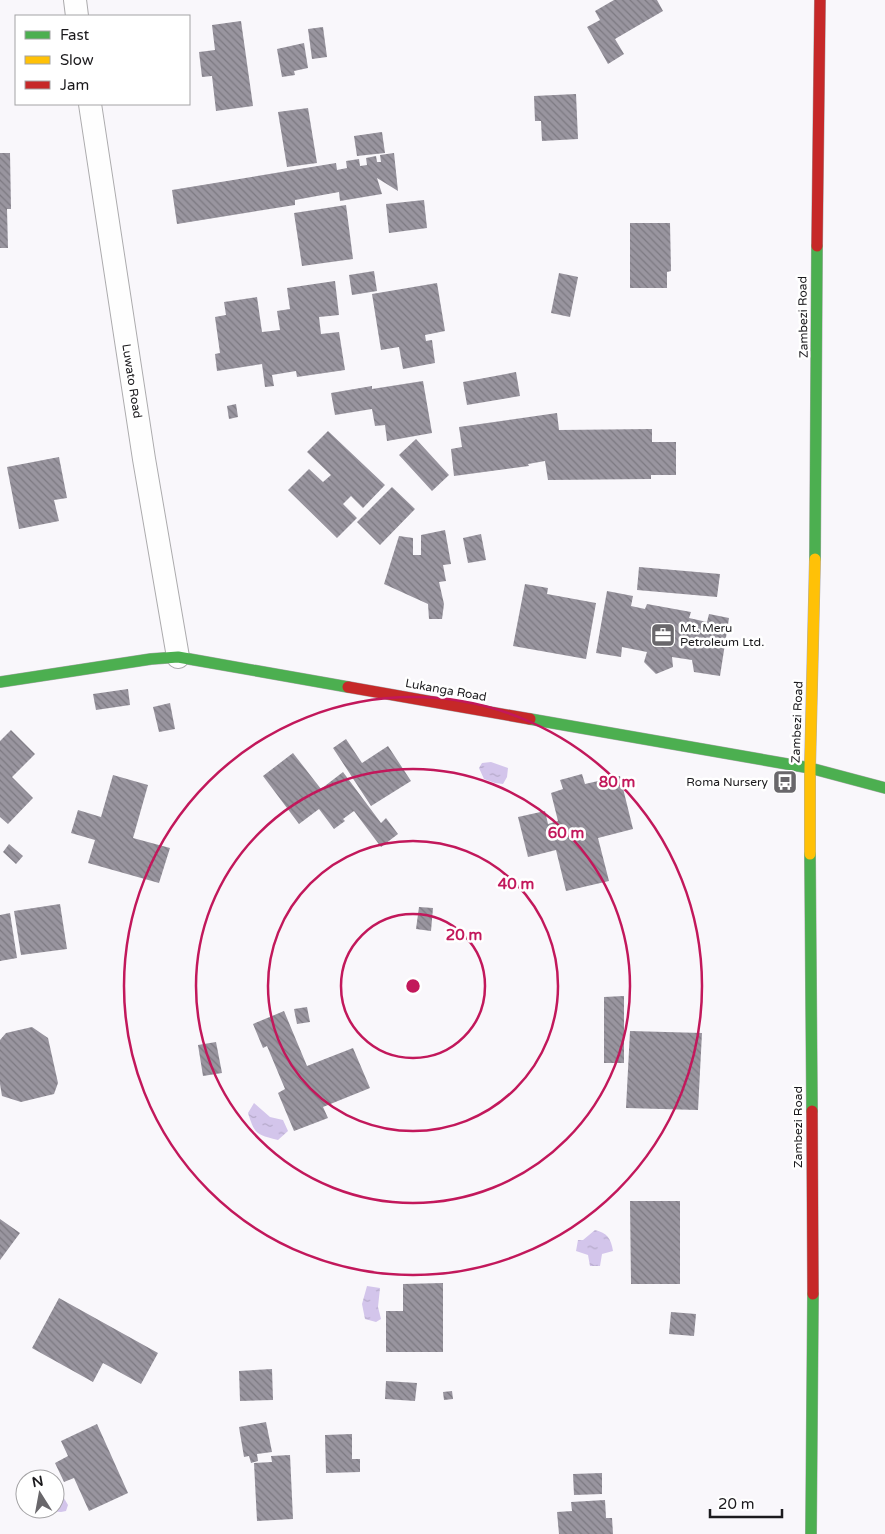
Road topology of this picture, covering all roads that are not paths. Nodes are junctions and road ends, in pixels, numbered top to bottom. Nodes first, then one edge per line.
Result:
1 (75, 0) edge
2 (820, 0) edge
3 (77, 15) edge
4 (90, 105) edge
5 (178, 657) junction
6 (0, 682) edge
7 (810, 768) junction
8 (885, 788) edge
9 (811, 1534) edge

1 - 3 street
2 - 7 main road, Zambezi Road
4 - 5 street, Luwato Road
5 - 6 main road, Lukanga Road
5 - 7 main road, Lukanga Road
7 - 8 main road, Lukanga Road
7 - 9 main road, Zambezi Road

